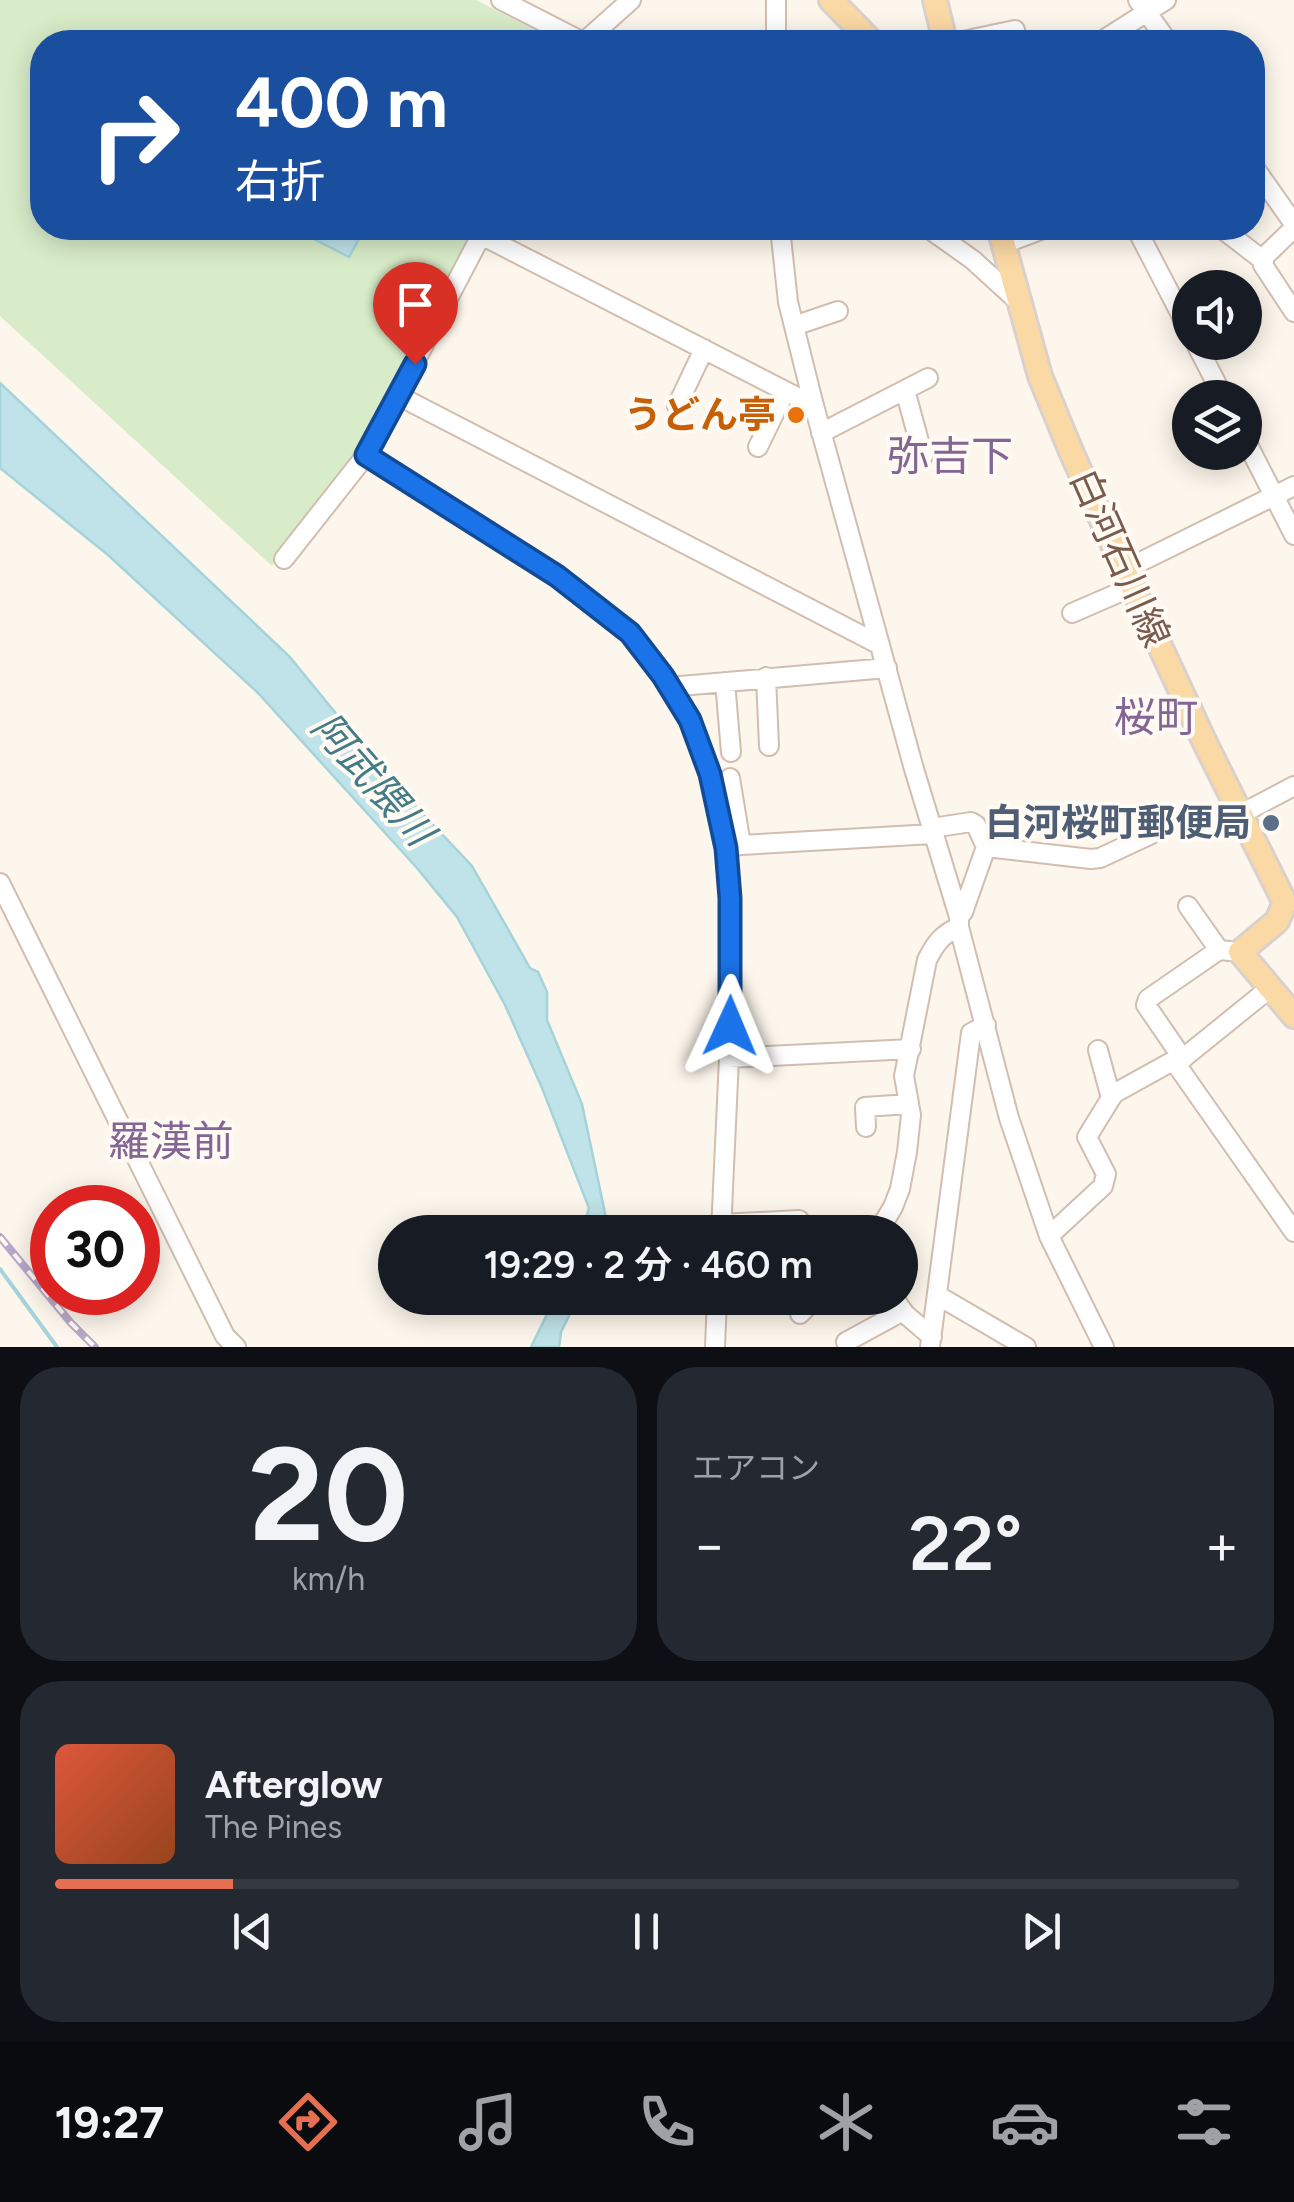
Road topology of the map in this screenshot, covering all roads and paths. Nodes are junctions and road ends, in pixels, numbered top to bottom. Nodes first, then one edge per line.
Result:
1 (501, 0) edge
2 (530, 0) edge
3 (632, 0) edge
4 (776, 0) edge
5 (831, 0) edge
6 (935, 0) edge
7 (1166, 0) edge
8 (1143, 7) edge
9 (554, 28) junction
10 (558, 30) edge
11 (597, 30) edge
12 (776, 30) edge
13 (860, 30) edge
14 (942, 30) edge
15 (1115, 30) edge
16 (1159, 30) edge
17 (1265, 183) edge
18 (1294, 226) edge
19 (478, 240) edge
20 (500, 240) edge
21 (781, 240) edge
22 (945, 240) edge
23 (1002, 240) edge
24 (1142, 240) edge
25 (1238, 240) edge
26 (1264, 260) junction
27 (1172, 297) edge
28 (1018, 301) junction
29 (838, 311) dead end
30 (1294, 312) edge
31 (794, 326) junction
32 (704, 349) junction
33 (928, 378) dead end
34 (905, 390) junction
35 (785, 391) junction
36 (398, 396) junction
37 (812, 402) junction
38 (676, 406) dead end
39 (821, 432) junction
40 (758, 447) dead end
41 (366, 455) junction
42 (923, 456) dead end
43 (1261, 470) edge
44 (1294, 486) edge
45 (1274, 495) junction
46 (1294, 535) edge
47 (284, 559) dead end
48 (1128, 578) junction
49 (1072, 613) dead end
50 (880, 645) junction
51 (887, 668) junction
52 (766, 677) junction
53 (725, 682) junction
54 (669, 686) junction
55 (769, 746) dead end
56 (731, 752) dead end
57 (730, 778) dead end
58 (1294, 786) edge
59 (1241, 814) junction
60 (1162, 829) dead end
61 (933, 831) junction
62 (734, 846) junction
63 (986, 847) junction
64 (0, 884) edge
65 (1188, 906) dead end
66 (958, 922) junction
67 (1230, 951) junction
68 (1270, 988) junction
69 (1294, 1016) edge
70 (986, 1025) junction
71 (911, 1049) junction
72 (1098, 1050) dead end
73 (729, 1058) junction
74 (1180, 1061) junction
75 (1111, 1098) junction
76 (909, 1104) junction
77 (866, 1127) dead end
78 (722, 1215) edge
79 (888, 1215) edge
80 (1294, 1232) edge
81 (1049, 1236) junction
82 (938, 1295) junction
83 (716, 1315) edge
84 (883, 1315) edge
85 (908, 1315) edge
86 (846, 1342) dead end
87 (931, 1342) edge
88 (236, 1347) edge
89 (715, 1347) edge
90 (1026, 1347) edge
91 (1104, 1347) edge

1 - 9 street
2 - 9 street
3 - 11 street
4 - 12 street
5 - 13 main road
6 - 14 main road
7 - 8 street
8 - 15 street
8 - 16 street
9 - 10 street
17 - 18 street
18 - 26 street
19 - 36 street
20 - 32 street
21 - 31 street
22 - 28 street
23 - 28 main road, 白河石川線
24 - 27 street
25 - 26 street
26 - 30 street
28 - 48 main road, 白河石川線
29 - 31 street
31 - 37 street
32 - 35 street
32 - 38 street
33 - 34 street
34 - 39 street
34 - 42 street
35 - 37 street
35 - 40 street
36 - 41 street
36 - 50 street
37 - 39 street
39 - 50 street
41 - 47 street
41 - 54 street
43 - 45 street
44 - 45 street
45 - 46 street
45 - 48 street
48 - 49 street
48 - 59 main road, 白河石川線
50 - 51 street
51 - 52 street
51 - 61 street
52 - 53 street
52 - 55 street
53 - 54 street
53 - 56 street
54 - 62 street
57 - 62 street
58 - 59 street
59 - 67 main road, 白河石川線
60 - 63 street
61 - 62 street
61 - 63 street
61 - 66 street
62 - 73 street
63 - 66 street
64 - 88 street
65 - 67 street
66 - 70 street
66 - 71 street
67 - 68 main road
67 - 74 street
68 - 69 main road
68 - 74 street
70 - 81 street
70 - 82 street
71 - 73 street
71 - 76 street
72 - 75 street
73 - 78 street
74 - 75 street
74 - 80 street
75 - 81 street
76 - 77 street
76 - 79 street
81 - 91 street
82 - 87 street
82 - 90 street
83 - 89 street
84 - 86 street
85 - 87 street

